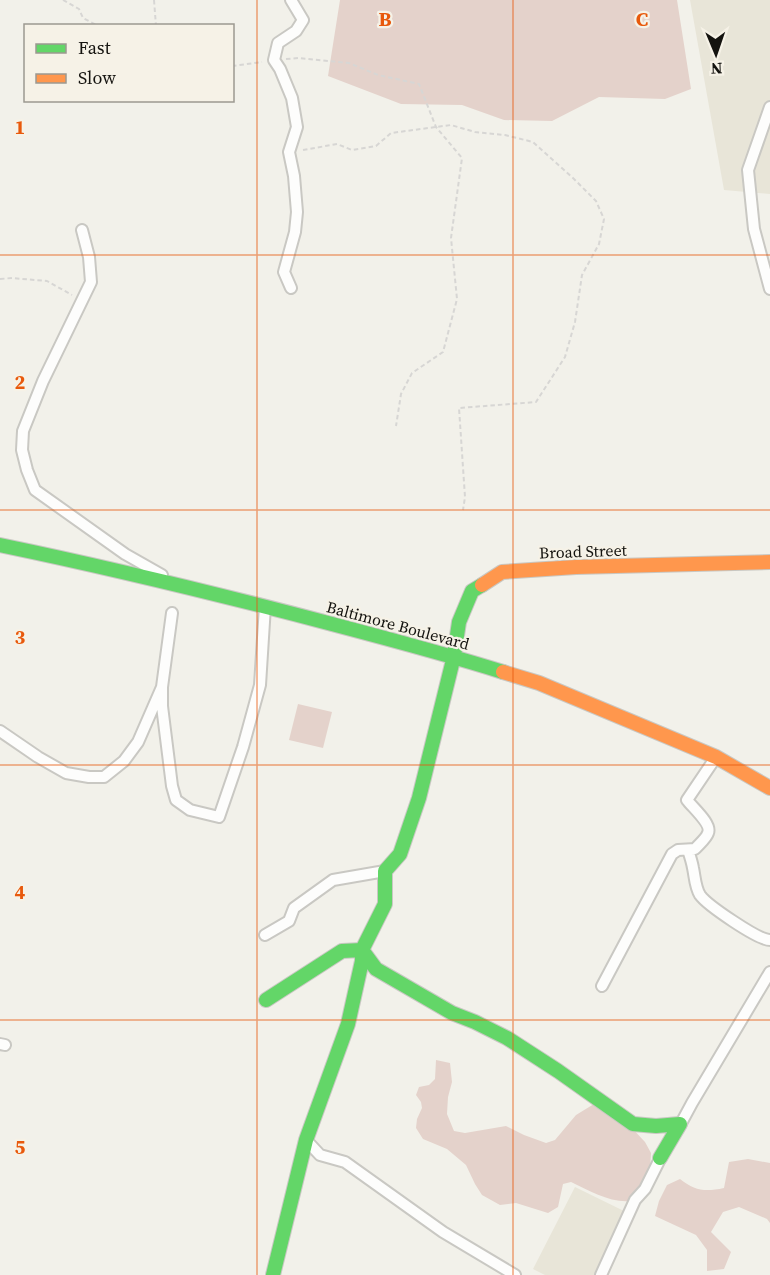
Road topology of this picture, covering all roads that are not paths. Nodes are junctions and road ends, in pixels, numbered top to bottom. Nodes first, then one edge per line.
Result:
1 (291, 0) edge
2 (770, 107) edge
3 (82, 230) dead end
4 (291, 288) dead end
5 (770, 289) edge
6 (0, 545) edge
7 (770, 562) edge
8 (183, 586) junction
9 (264, 606) junction
10 (172, 613) dead end
11 (454, 656) junction
12 (162, 687) junction
13 (0, 731) edge
14 (716, 757) junction
15 (770, 788) edge
16 (688, 850) junction
17 (385, 871) junction
18 (264, 935) dead end
19 (770, 940) edge
20 (362, 950) junction
21 (770, 964) edge
22 (770, 972) edge
23 (761, 985) junction
24 (602, 986) dead end
25 (266, 1000) dead end
26 (306, 1140) junction
27 (660, 1158) junction
28 (273, 1275) edge
29 (515, 1275) edge
30 (601, 1275) edge

1 - 4 street
2 - 5 street
3 - 8 street
6 - 8 main road, Baltimore Boulevard
7 - 11 main road, Broad Street
8 - 9 main road, Baltimore Boulevard
9 - 11 main road, Baltimore Boulevard
9 - 12 street
10 - 12 street
11 - 14 main road, Baltimore Boulevard
11 - 17 main road, Broad Street
12 - 13 street
14 - 15 main road, Baltimore Boulevard
14 - 16 street
16 - 19 street
16 - 24 street
17 - 18 street
17 - 20 main road
20 - 25 main road
20 - 26 main road
20 - 27 main road
21 - 23 street
22 - 23 street
23 - 27 street
26 - 28 main road
26 - 29 street
27 - 30 street

